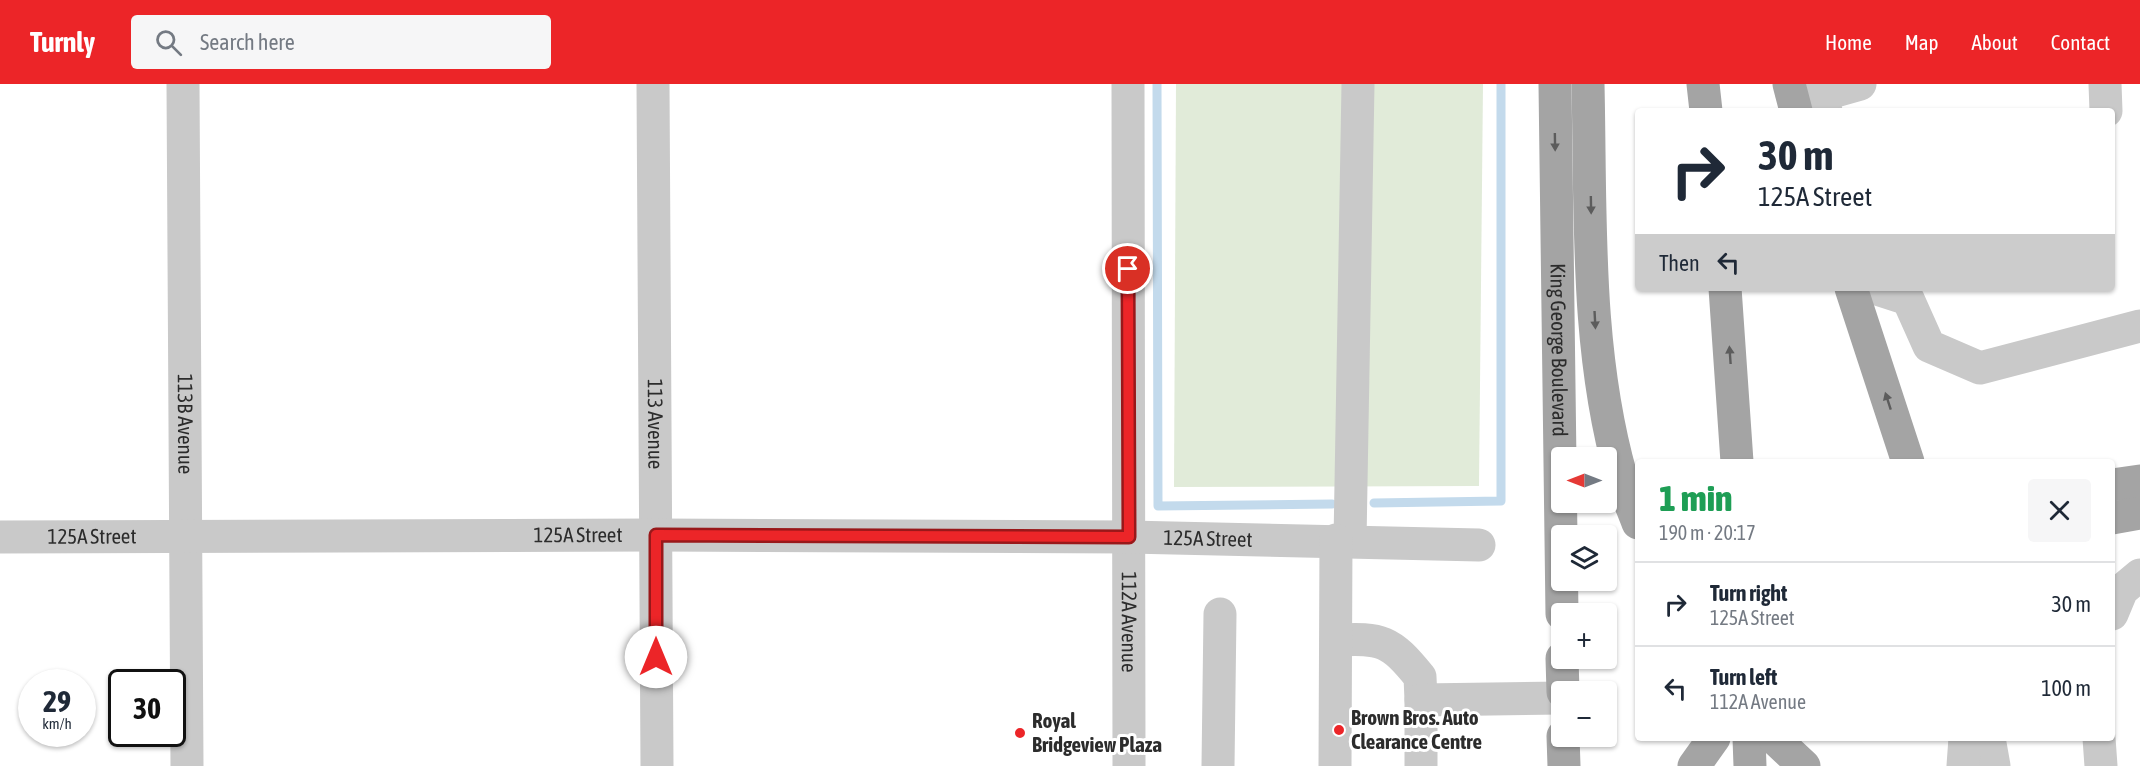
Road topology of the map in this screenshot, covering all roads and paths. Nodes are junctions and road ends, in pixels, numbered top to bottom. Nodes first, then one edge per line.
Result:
1 (183, 84) edge
2 (653, 84) edge
3 (1128, 84) edge
4 (1358, 84) edge
5 (1554, 84) edge
6 (1588, 84) edge
7 (1703, 84) edge
8 (1860, 84) edge
9 (2105, 84) edge
10 (1805, 99) edge
11 (1706, 108) edge
12 (2106, 108) edge
13 (1725, 291) edge
14 (1885, 291) edge
15 (1886, 291) edge
16 (2140, 326) edge
17 (1737, 459) edge
18 (1910, 459) edge
19 (2140, 481) edge
20 (2115, 485) edge
21 (2140, 513) edge
22 (1635, 515) edge
23 (2115, 517) edge
24 (656, 535) junction
25 (186, 536) junction
26 (0, 537) edge
27 (1129, 537) junction
28 (1343, 541) junction
29 (1479, 545) dead end
30 (2140, 575) edge
31 (1562, 603) edge
32 (2140, 603) edge
33 (2115, 607) edge
34 (1220, 614) dead end
35 (2115, 622) edge
36 (1336, 640) junction
37 (1551, 698) edge
38 (1421, 700) junction
39 (1712, 741) edge
40 (1749, 741) edge
41 (1777, 741) edge
42 (1965, 741) edge
43 (1990, 741) edge
44 (2099, 741) edge
45 (1563, 747) edge
46 (187, 766) edge
47 (657, 766) edge
48 (1128, 766) edge
49 (1218, 766) edge
50 (1335, 766) edge
51 (1421, 766) edge
52 (1564, 766) edge
53 (1694, 766) edge
54 (1750, 766) edge
55 (1804, 766) edge
56 (1963, 766) edge
57 (1994, 766) edge
58 (2101, 766) edge

1 - 25 street, 113B Avenue
2 - 24 street, 113 Avenue
3 - 27 street, 112A Avenue
4 - 28 street
5 -> 31 main road, King George Boulevard
6 -> 22 main road
7 - 11 main road
8 - 10 street
9 - 12 street
17 -> 13 main road
18 -> 14 main road
15 - 16 street
19 - 20 main road
21 - 23 main road
24 - 25 street, 125A Street
24 - 27 street, 125A Street
24 - 47 street, 113 Avenue
25 - 26 street, 125A Street
25 - 46 street, 113B Avenue
27 - 28 street, 125A Street
27 - 48 street, 112A Avenue
28 - 29 street, 125A Street
28 - 36 street
30 - 33 street
32 - 35 street
34 - 49 street
36 - 38 street
36 - 50 street
37 - 38 street
38 - 51 street
39 - 53 main road
40 - 54 main road
41 - 55 main road
42 - 56 street
43 - 57 street
44 - 58 street
45 - 52 main road

